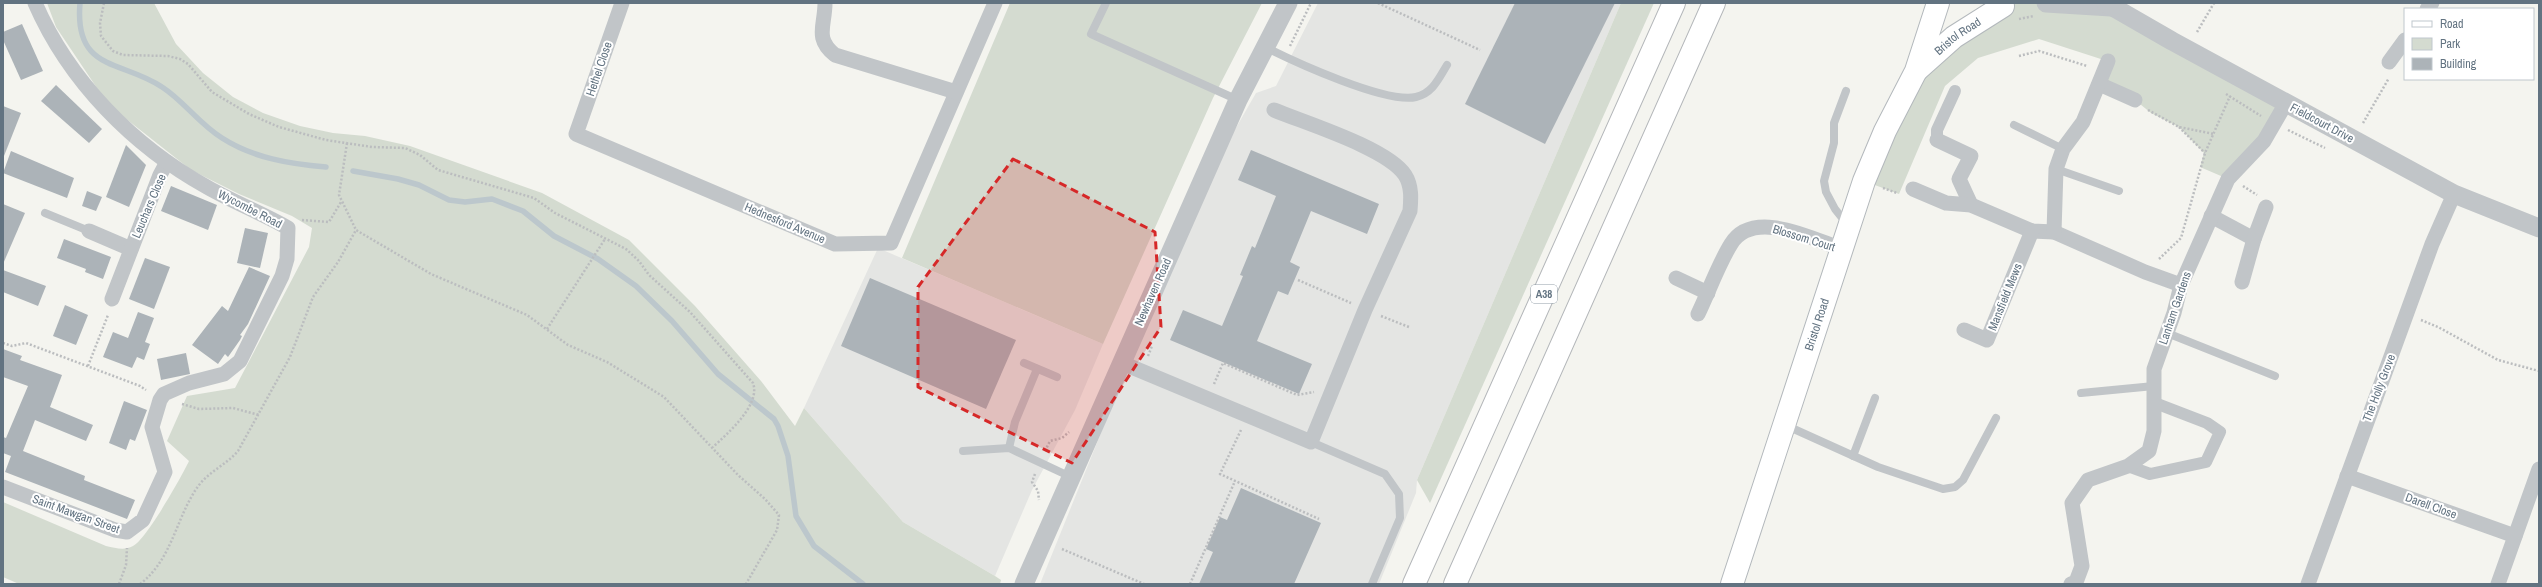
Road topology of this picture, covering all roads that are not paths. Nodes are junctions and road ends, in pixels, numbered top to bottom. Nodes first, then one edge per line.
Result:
1 (35, 3) edge
2 (622, 3) edge
3 (825, 3) edge
4 (995, 3) edge
5 (1106, 3) edge
6 (1288, 3) edge
7 (1674, 3) edge
8 (1714, 3) edge
9 (1938, 3) edge
10 (2108, 5) edge
11 (2005, 8) edge
12 (2041, 10) edge
13 (2404, 41) edge
14 (1265, 47) junction
15 (2389, 62) road end
16 (1447, 65) dead end
17 (1916, 71) junction
18 (1846, 91) dead end
19 (1956, 91) dead end
20 (956, 92) junction
21 (1238, 100) junction
22 (2135, 100) road end
23 (2286, 103) junction
24 (1274, 110) dead end
25 (2014, 125) dead end
26 (576, 134) joint
27 (1937, 140) joint
28 (2063, 149) junction
29 (167, 162) junction
30 (2056, 168) junction
31 (1913, 189) road end
32 (2119, 191) dead end
33 (2454, 194) junction
34 (1971, 205) junction
35 (2266, 207) road end
36 (45, 213) dead end
37 (2210, 216) junction
38 (1849, 226) junction
39 (2539, 228) edge
40 (2032, 230) junction
41 (89, 231) joint
42 (2054, 232) junction
43 (2254, 239) junction
44 (131, 249) junction
45 (1842, 249) junction
46 (1676, 278) dead end
47 (2242, 282) dead end
48 (2181, 285) junction
49 (1708, 293) junction
50 (112, 299) road end
51 (1698, 314) dead end
52 (1964, 330) dead end
53 (2167, 333) junction
54 (1024, 363) dead end
55 (1122, 363) junction
56 (1038, 369) junction
57 (2275, 376) dead end
58 (1057, 378) dead end
59 (2154, 386) junction
60 (2081, 393) dead end
61 (1875, 398) dead end
62 (2155, 403) junction
63 (1996, 418) dead end
64 (1784, 425) junction
65 (1311, 442) junction
66 (1009, 448) junction
67 (963, 452) dead end
68 (1852, 456) junction
69 (2128, 466) junction
70 (2539, 469) edge
71 (165, 472) joint
72 (2346, 476) junction
73 (1071, 477) junction
74 (3, 487) edge
75 (2516, 536) junction
76 (1024, 584) edge
77 (1372, 584) edge
78 (1414, 584) edge
79 (1455, 584) edge
80 (1732, 584) edge
81 (2071, 584) edge
82 (2308, 584) edge
83 (2498, 584) edge

1 - 29 street, Wycombe Road
2 - 26 street, Hethel Close
3 - 20 street
4 - 20 street, Hednesford Avenue
5 - 21 lane
6 - 14 street, Newhaven Road
7 - 78 main road, A38
8 - 79 main road
9 - 17 main road, Bristol Road
10 - 12 street, Fieldcourt Drive
10 - 23 street, Fieldcourt Drive
11 - 17 main road, Bristol Road
13 - 15 street
14 - 16 lane
14 - 21 street, Newhaven Road
17 - 38 main road, Bristol Road
18 - 38 lane
19 - 27 street
20 - 26 street, Hednesford Avenue
21 - 55 street, Newhaven Road
22 - 28 street
23 - 33 street, Fieldcourt Drive
23 - 37 street, Lanham Gardens
24 - 65 street
25 - 28 lane
27 - 34 street
28 - 30 street
29 - 44 street, Leuchars Close
29 - 71 street, Wycombe Road
30 - 32 lane
30 - 42 street
31 - 34 street
33 - 39 street, Fieldcourt Drive
33 - 72 street, The Holly Grove
34 - 40 street
35 - 43 street
36 - 41 lane
37 - 43 street
37 - 48 street, Lanham Gardens
38 - 45 main road, Bristol Road
40 - 42 street
40 - 52 street, Mansfield Mews
41 - 44 street, Leuchars Close
42 - 48 street
43 - 47 street
44 - 50 street, Leuchars Close
45 - 49 street, Blossom Court
45 - 64 main road, Bristol Road
46 - 49 street
48 - 53 street, Lanham Gardens
49 - 51 street, Blossom Court
53 - 57 lane
53 - 59 street, Lanham Gardens
54 - 56 lane
55 - 65 street
55 - 73 street, Newhaven Road
56 - 58 lane
56 - 66 lane
59 - 60 lane
59 - 62 street, Lanham Gardens
61 - 68 lane
62 - 69 street, Lanham Gardens
62 - 69 street
63 - 68 lane
64 - 68 lane
64 - 80 main road, Bristol Road
65 - 77 lane
66 - 67 lane
66 - 73 lane
69 - 81 street, Lanham Gardens
70 - 75 street
71 - 74 street, Saint Mawgan Street
72 - 75 street, Darell Close
72 - 82 street, The Holly Grove
73 - 76 street, Newhaven Road
75 - 83 street

